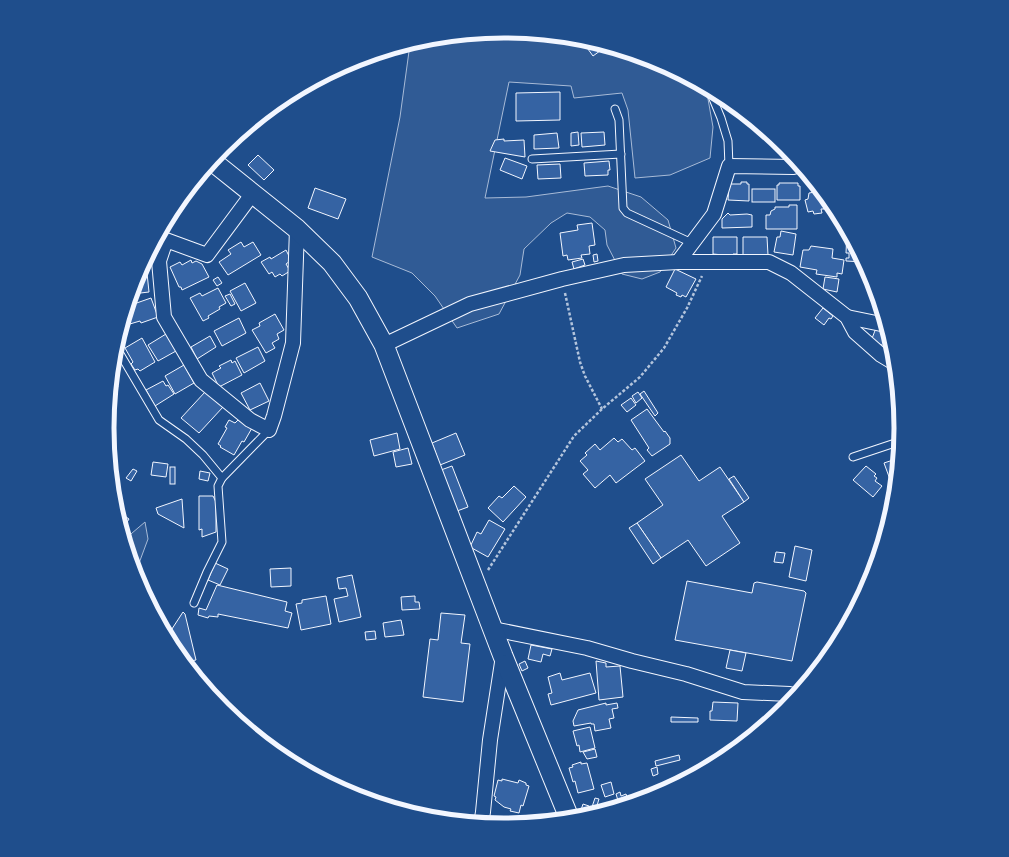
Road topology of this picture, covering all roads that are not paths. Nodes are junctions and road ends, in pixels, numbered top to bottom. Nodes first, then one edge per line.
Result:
1 (713, 99) edge
2 (615, 109) dead end
3 (620, 154) junction
4 (532, 159) dead end
5 (217, 165) edge
6 (729, 166) junction
7 (794, 167) edge
8 (252, 193) junction
9 (297, 229) junction
10 (692, 243) junction
11 (678, 262) junction
12 (847, 317) junction
13 (881, 323) edge
14 (384, 345) junction
15 (121, 356) edge
16 (888, 359) edge
17 (269, 430) junction
18 (894, 443) edge
19 (853, 457) dead end
20 (222, 478) junction
21 (194, 603) dead end
22 (493, 629) junction
23 (503, 656) junction
24 (790, 694) dead end
25 (567, 814) edge
26 (482, 818) edge

1 - 6 lane
2 - 3 lane
3 - 4 lane
3 - 10 lane
5 - 8 street
6 - 7 street
6 - 10 street
8 - 9 street
8 - 17 street
9 - 14 street
9 - 17 street
10 - 11 street
11 - 12 street
11 - 14 street
12 - 13 street
12 - 16 street
14 - 22 street
15 - 20 lane
17 - 20 lane
18 - 19 lane
20 - 21 lane
22 - 23 street
22 - 24 street
23 - 25 street
23 - 26 street

